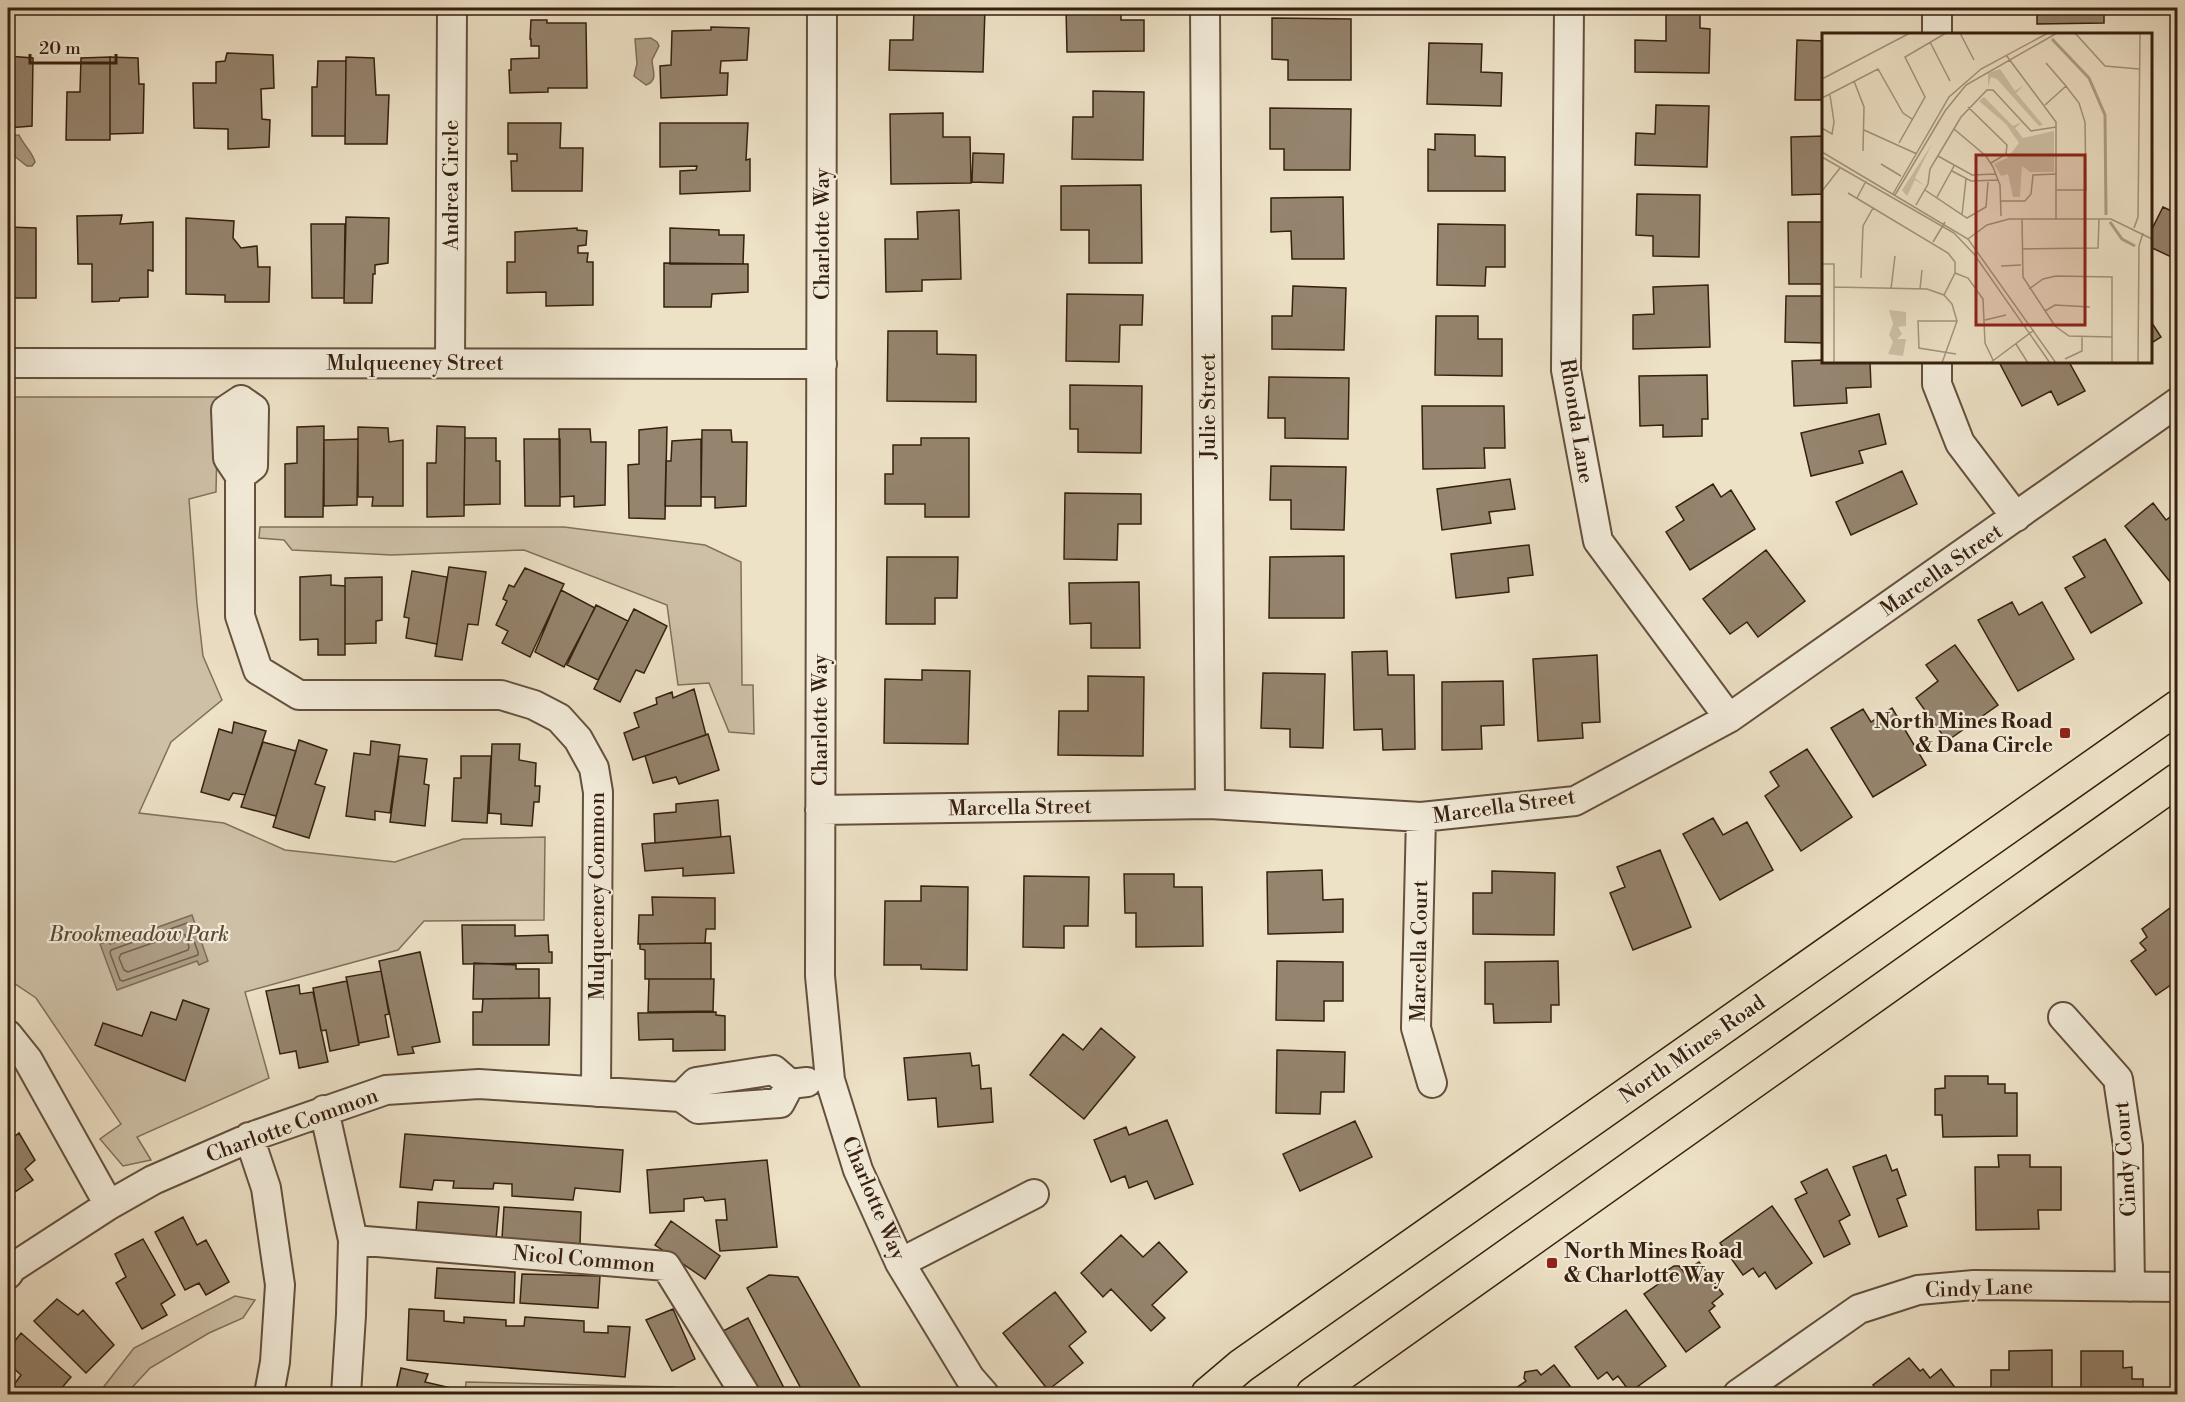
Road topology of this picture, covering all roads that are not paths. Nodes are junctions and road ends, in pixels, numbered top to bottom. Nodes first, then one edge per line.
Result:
1 (452, 8) edge
2 (822, 8) edge
3 (1205, 8) edge
4 (1569, 8) edge
5 (1937, 8) edge
6 (1937, 33) edge
7 (240, 362) junction
8 (8, 363) edge
9 (450, 363) junction
10 (1937, 363) edge
11 (822, 364) junction
12 (2178, 402) edge
13 (2016, 517) junction
14 (2178, 707) edge
15 (1729, 718) junction
16 (2178, 780) edge
17 (1210, 804) junction
18 (820, 810) junction
19 (1421, 818) junction
20 (2063, 1017) dead end
21 (8, 1035) edge
22 (830, 1080) junction
23 (1432, 1083) dead end
24 (596, 1092) junction
25 (324, 1110) junction
26 (249, 1137) junction
27 (1034, 1194) dead end
28 (109, 1205) junction
29 (353, 1240) junction
30 (900, 1263) junction
31 (8, 1274) edge
32 (2130, 1287) junction
33 (2178, 1287) edge
34 (269, 1395) edge
35 (346, 1395) edge
36 (745, 1395) edge
37 (984, 1395) edge
38 (1208, 1395) edge
39 (1313, 1395) edge
40 (1738, 1395) edge

1 - 9 street, Andrea Circle
2 - 11 street, Charlotte Way
3 - 17 street, Julie Street
4 - 15 street, Rhonda Lane
5 - 6 street
7 - 8 street, Mulqueeney Street
7 - 9 street, Mulqueeney Street
7 - 24 street, Mulqueeney Common
9 - 11 street, Mulqueeney Street
10 - 13 street
11 - 18 street, Charlotte Way
12 - 13 street, Marcella Street
13 - 15 street, Marcella Street
14 - 38 main road, North Mines Road
15 - 19 street, Marcella Street
16 - 39 main road
17 - 18 street, Marcella Street
17 - 19 street, Marcella Street
18 - 22 street, Charlotte Way
19 - 23 street, Marcella Court
20 - 32 street, Cindy Court
21 - 28 street
22 - 24 street, Charlotte Common
22 - 30 street, Charlotte Way
24 - 25 street, Charlotte Common
25 - 26 street, Charlotte Common
25 - 29 street
26 - 28 street, Charlotte Common
26 - 34 street
27 - 30 street
28 - 31 street, Charlotte Common
29 - 35 street
29 - 36 street, Nicol Common
30 - 37 street, Charlotte Way
32 - 33 street, Cindy Lane
32 - 40 street, Cindy Lane

